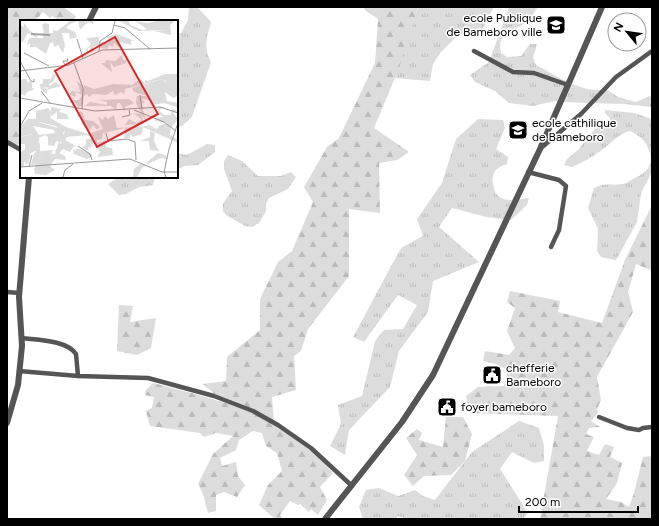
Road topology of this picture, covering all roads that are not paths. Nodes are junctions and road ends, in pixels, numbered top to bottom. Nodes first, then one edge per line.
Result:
1 (96, 7) edge
2 (602, 7) edge
3 (90, 20) edge
4 (652, 51) edge
5 (474, 52) dead end
6 (568, 86) junction
7 (7, 142) edge
8 (20, 149) edge
9 (540, 149) junction
10 (528, 172) junction
11 (29, 178) edge
12 (551, 247) dead end
13 (7, 292) edge
14 (19, 293) junction
15 (22, 338) junction
16 (19, 371) junction
17 (78, 376) junction
18 (599, 417) dead end
19 (7, 423) edge
20 (652, 427) edge
21 (352, 486) junction
22 (325, 519) edge

1 - 3 street
2 - 6 street
4 - 9 street
5 - 6 street
6 - 9 street
7 - 8 street
9 - 10 street
10 - 12 street
10 - 21 street
11 - 14 street
13 - 14 street
14 - 15 street
15 - 16 street
15 - 17 street
16 - 17 street
16 - 19 street
17 - 21 street
18 - 20 street
21 - 22 street

